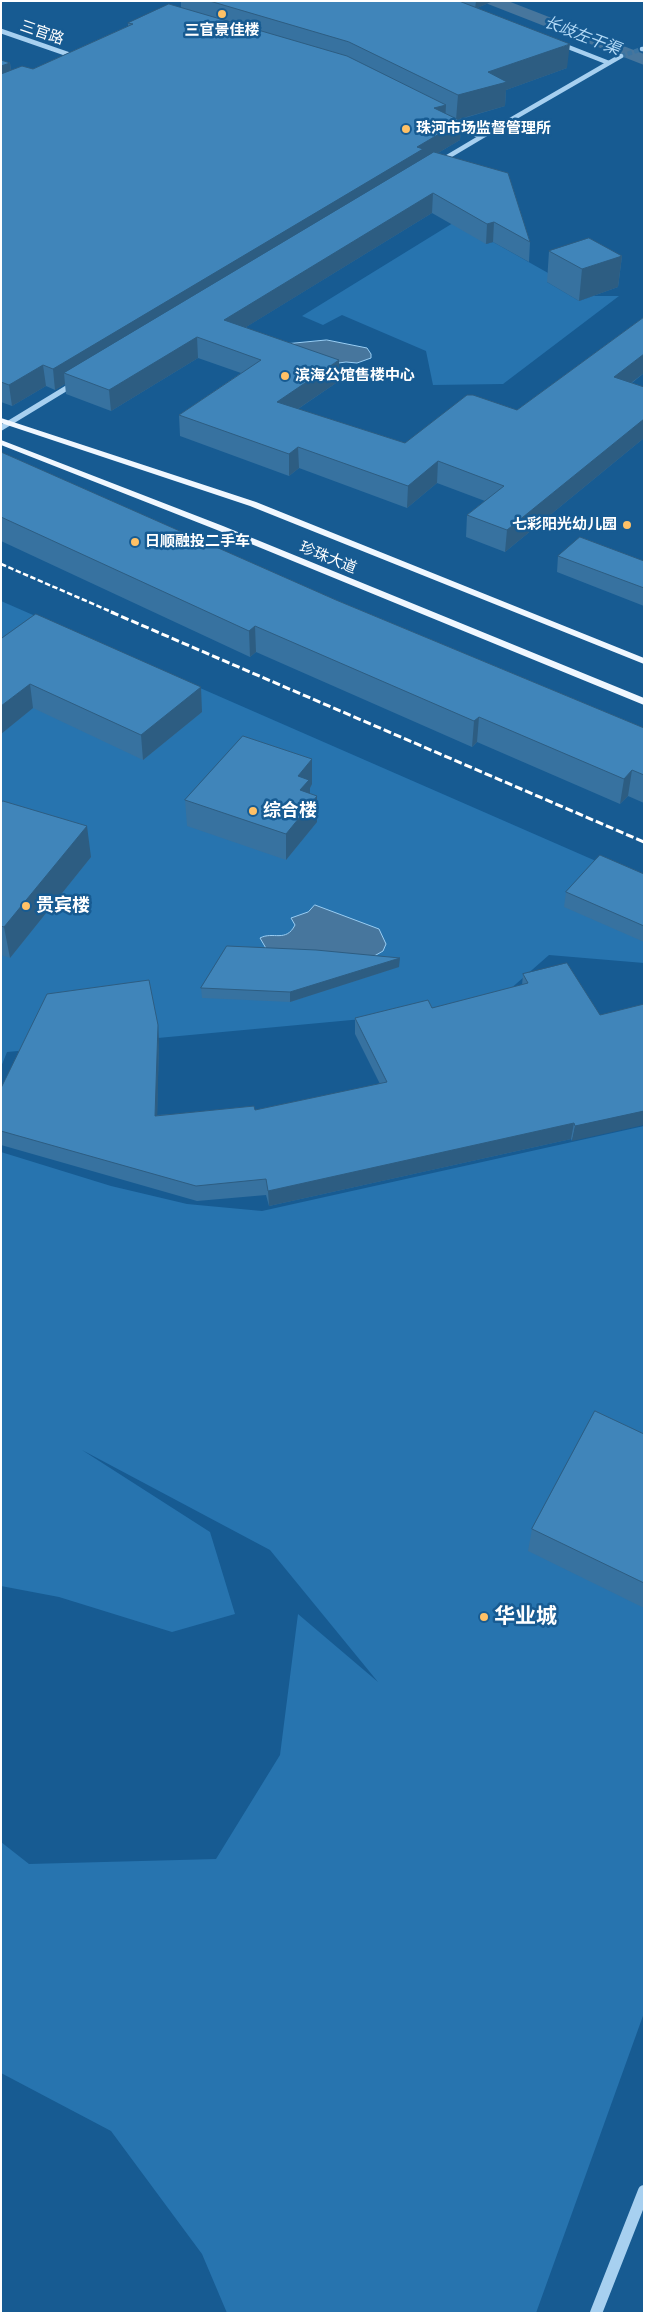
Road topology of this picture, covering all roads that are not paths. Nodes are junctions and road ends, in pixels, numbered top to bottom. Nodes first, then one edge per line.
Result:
1 (1, 31) edge
2 (549, 40) edge
3 (85, 53) edge
4 (621, 56) tunnel mouth
5 (76, 57) junction
6 (68, 60) edge
7 (609, 63) junction
8 (447, 119) edge
9 (481, 137) junction
10 (430, 167) edge
11 (84, 377) edge
12 (4, 424) edge
13 (1, 442) edge
14 (644, 661) edge
15 (644, 702) edge
16 (644, 2191) edge
17 (596, 2313) edge

1 - 5 street, 三官路
2 - 7 street
3 - 5 street
4 - 7 street
5 - 6 street
7 - 9 street
8 - 9 street
9 - 10 street
11 - 12 street
12 - 14 main road, 珍珠大道
13 - 15 main road, 珍珠大道
16 - 17 street

